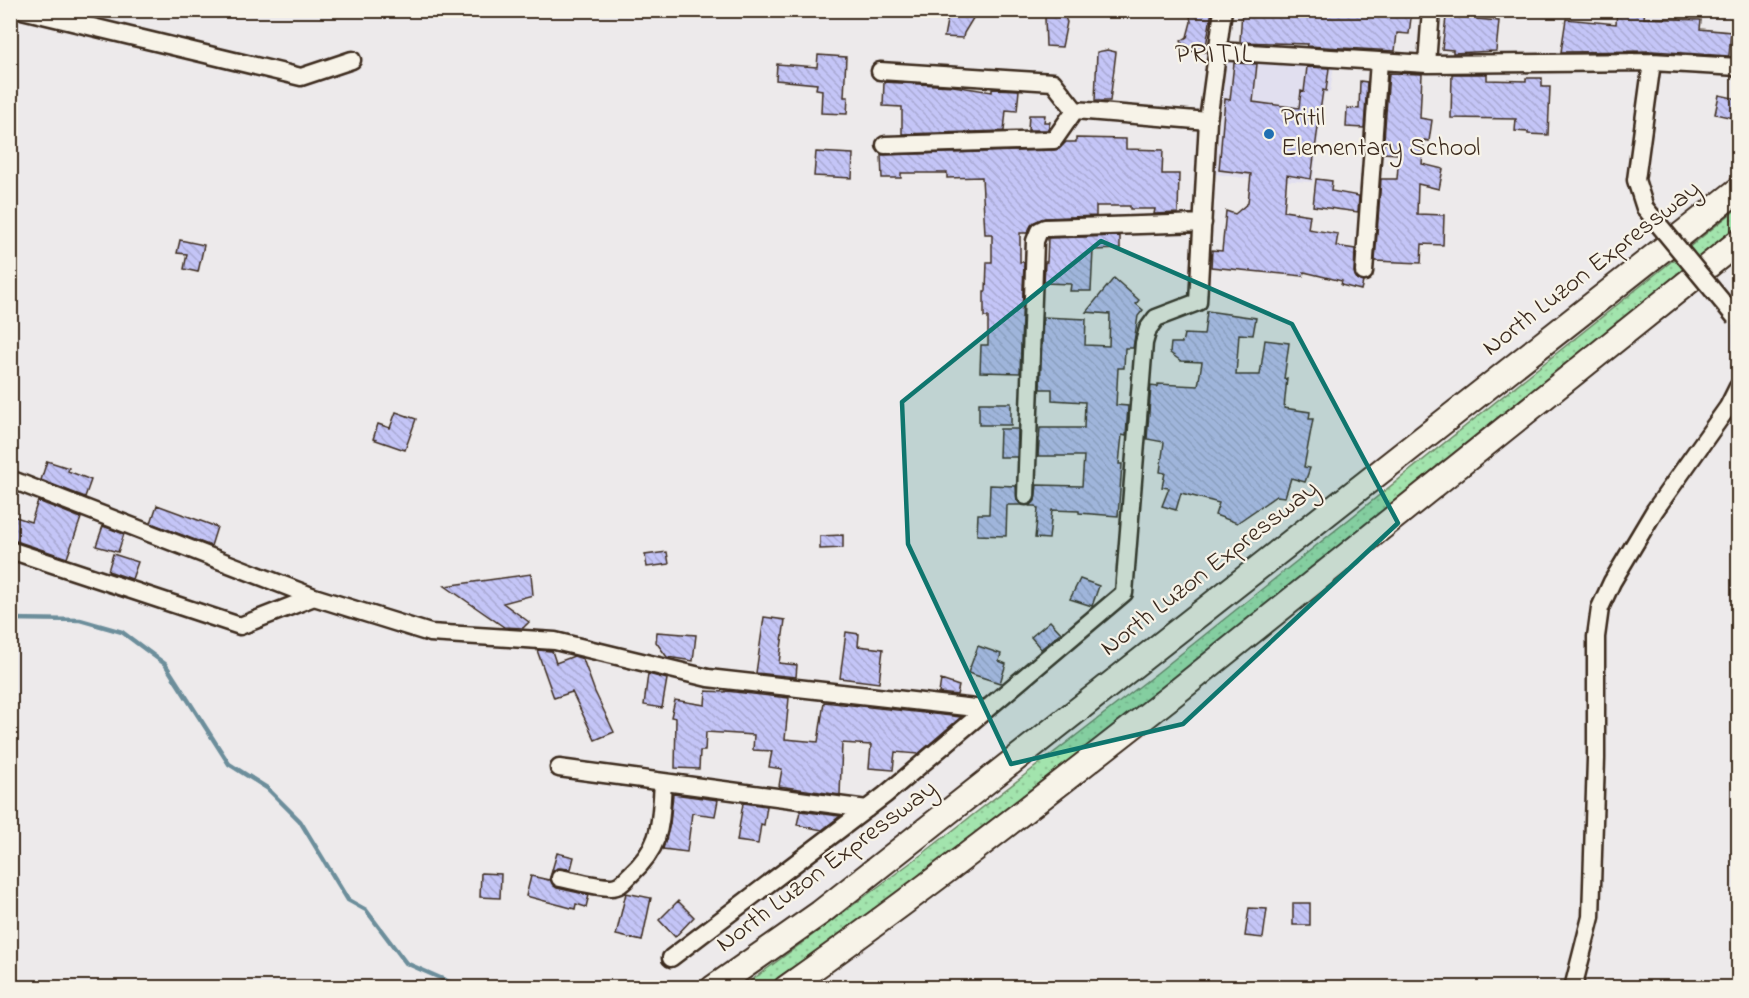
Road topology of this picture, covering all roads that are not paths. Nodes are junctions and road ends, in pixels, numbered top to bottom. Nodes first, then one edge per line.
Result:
1 (22, 10) edge
2 (1223, 10) edge
3 (1431, 10) edge
4 (1218, 51) junction
5 (352, 60) dead end
6 (1378, 61) junction
7 (1652, 62) junction
8 (1427, 64) junction
9 (1738, 67) edge
10 (880, 70) dead end
11 (1075, 110) junction
12 (1208, 121) junction
13 (885, 145) dead end
14 (1738, 190) edge
15 (1203, 223) junction
16 (1738, 242) edge
17 (1364, 272) dead end
18 (1737, 320) edge
19 (1738, 387) edge
20 (10, 479) edge
21 (1026, 496) dead end
22 (10, 550) edge
23 (314, 597) junction
24 (984, 709) junction
25 (559, 768) dead end
26 (663, 782) junction
27 (867, 809) junction
28 (560, 878) dead end
29 (670, 958) dead end
30 (713, 987) edge
31 (786, 987) edge
32 (1573, 987) edge

1 - 5 street
2 - 4 street
3 - 8 street
4 - 6 street
4 - 12 street
6 - 8 street
6 - 17 street
7 - 8 street
7 - 9 street
7 - 18 street, bridge
10 - 11 street
11 - 12 street
11 - 13 street
12 - 15 street
14 - 30 highway, North Luzon Expressway
15 - 21 street
15 - 24 street
16 - 31 highway
19 - 32 street
20 - 23 street
22 - 23 street
23 - 24 street
24 - 27 street
25 - 26 street
26 - 27 street
26 - 28 street
27 - 29 street

